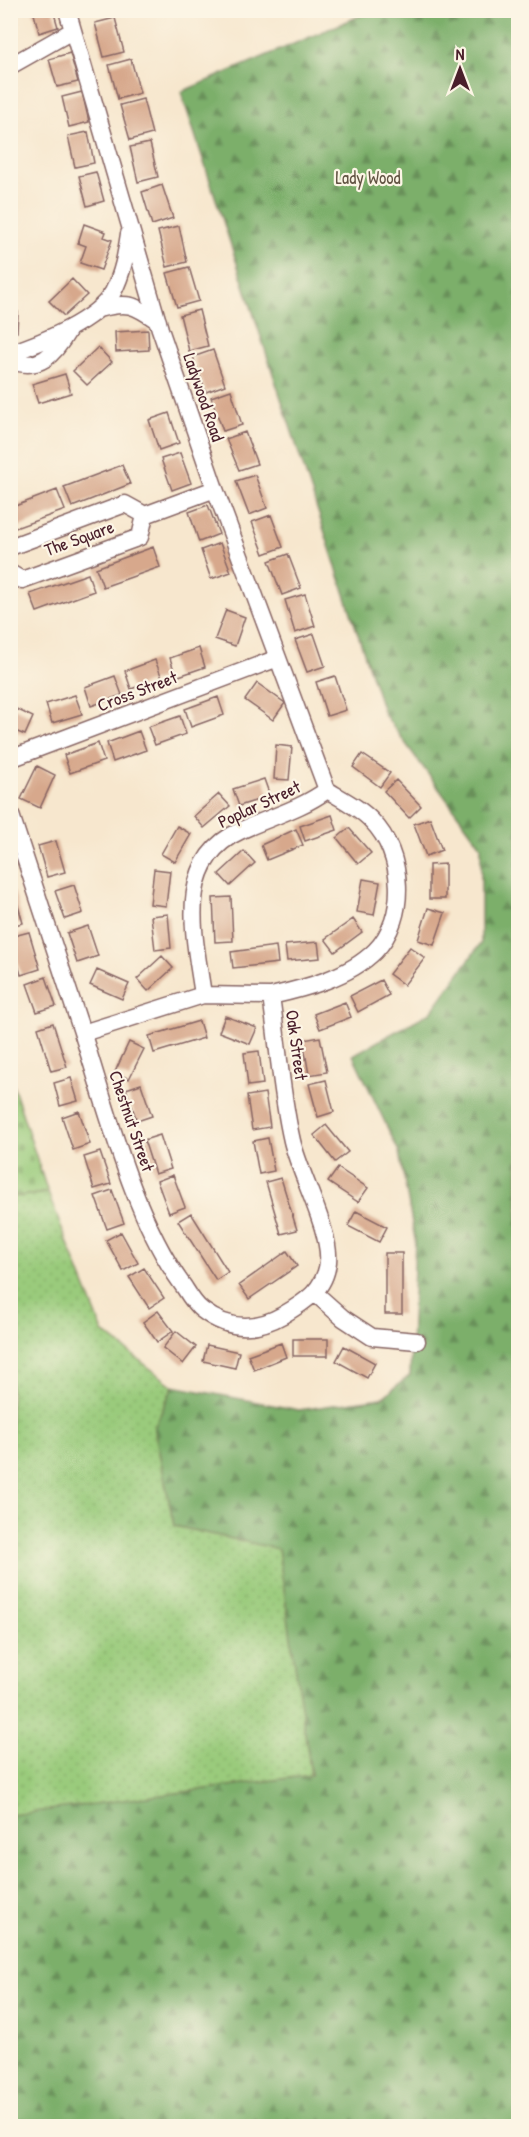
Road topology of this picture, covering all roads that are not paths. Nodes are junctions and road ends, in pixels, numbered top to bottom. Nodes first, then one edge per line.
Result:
1 (67, 10) edge
2 (72, 31) junction
3 (10, 66) edge
4 (129, 230) junction
5 (98, 309) junction
6 (158, 321) junction
7 (71, 325) junction
8 (10, 353) edge
9 (10, 360) edge
10 (215, 489) junction
11 (145, 515) junction
12 (10, 546) edge
13 (10, 573) edge
14 (278, 658) junction
15 (10, 759) edge
16 (327, 790) junction
17 (10, 812) edge
18 (203, 995) junction
19 (271, 996) junction
20 (83, 1033) junction
21 (316, 1294) junction
22 (417, 1341) dead end

1 - 2 street, Ladywood Road
2 - 3 street
2 - 4 street, Ladywood Road
4 - 5 street
4 - 6 street, Ladywood Road
5 - 6 street
5 - 7 street
6 - 10 street, Ladywood Road
7 - 8 street
7 - 9 street
10 - 11 street
10 - 14 street, Ladywood Road
11 - 12 street, The Square
11 - 13 street, The Square
14 - 15 street, Cross Street
14 - 16 street, Ladywood Road
16 - 18 street, Poplar Street
16 - 19 street, Oak Street
17 - 20 street, Chestnut Street
18 - 19 street
18 - 20 street
19 - 21 street, Oak Street
20 - 21 street, Chestnut Street
21 - 22 street

